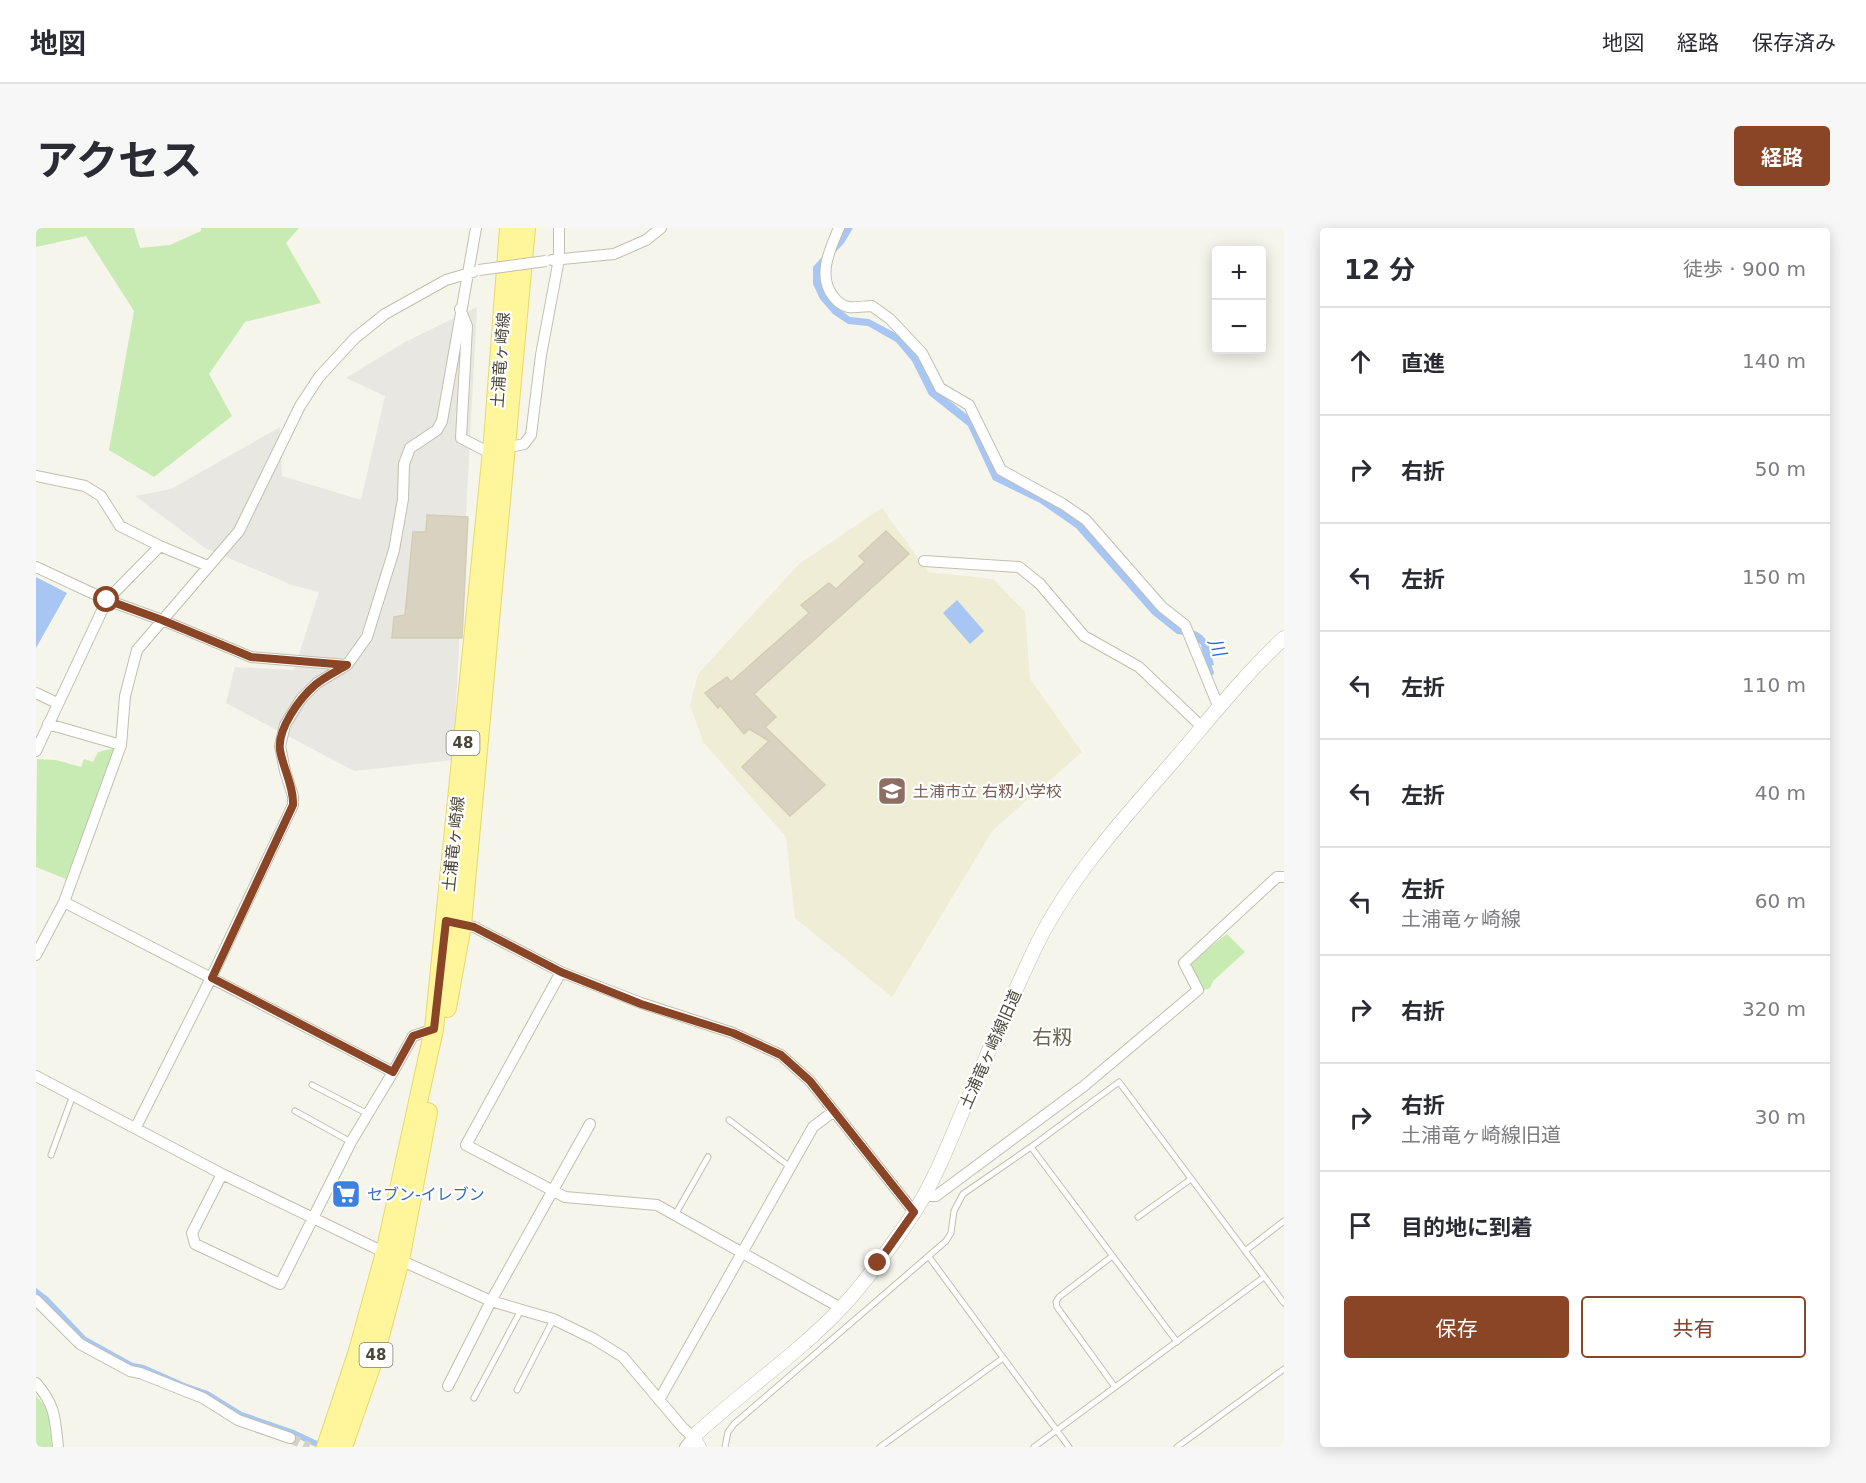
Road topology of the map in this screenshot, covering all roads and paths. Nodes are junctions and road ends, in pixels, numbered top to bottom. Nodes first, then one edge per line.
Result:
1 (476, 228) edge
2 (509, 228) edge
3 (526, 228) edge
4 (559, 228) edge
5 (661, 228) edge
6 (839, 228) edge
7 (559, 259) junction
8 (474, 272) junction
9 (460, 309) junction
10 (499, 451) junction
11 (36, 476) edge
12 (160, 546) junction
13 (924, 561) dead end
14 (208, 566) junction
15 (36, 567) edge
16 (107, 600) junction
17 (162, 620) junction
18 (1284, 638) edge
19 (347, 665) junction
20 (36, 693) edge
21 (57, 703) junction
22 (1219, 708) junction
23 (48, 724) junction
24 (1202, 727) junction
25 (121, 745) junction
26 (36, 751) edge
27 (1284, 877) edge
28 (64, 902) junction
29 (454, 923) junction
30 (36, 955) edge
31 (561, 972) junction
32 (212, 978) junction
33 (434, 1029) junction
34 (393, 1072) junction
35 (36, 1076) edge
36 (312, 1085) dead end
37 (73, 1095) junction
38 (295, 1111) dead end
39 (834, 1111) junction
40 (368, 1114) junction
41 (729, 1120) dead end
42 (590, 1124) dead end
43 (136, 1127) junction
44 (351, 1142) junction
45 (1031, 1147) junction
46 (51, 1155) dead end
47 (708, 1157) dead end
48 (791, 1167) junction
49 (222, 1174) junction
50 (1191, 1179) junction
51 (554, 1191) junction
52 (924, 1196) junction
53 (914, 1212) junction
54 (675, 1215) junction
55 (1138, 1217) dead end
56 (313, 1218) junction
57 (1284, 1221) edge
58 (1245, 1251) junction
59 (741, 1254) junction
60 (392, 1256) junction
61 (929, 1257) junction
62 (1112, 1257) junction
63 (1264, 1277) junction
64 (36, 1300) edge
65 (492, 1301) junction
66 (1284, 1303) edge
67 (841, 1308) junction
68 (521, 1310) junction
69 (553, 1319) junction
70 (1177, 1342) junction
71 (1003, 1358) junction
72 (1284, 1369) edge
73 (36, 1383) edge
74 (448, 1386) dead end
75 (1115, 1387) junction
76 (517, 1390) dead end
77 (474, 1398) dead end
78 (659, 1400) junction
79 (1056, 1431) junction
80 (290, 1438) tunnel mouth
81 (693, 1444) edge
82 (58, 1447) edge
83 (326, 1447) edge
84 (343, 1447) edge
85 (725, 1447) edge
86 (880, 1447) edge
87 (1034, 1447) edge
88 (1069, 1447) edge
89 (1178, 1447) edge

1 - 8 street
2 - 10 main road, 土浦竜ヶ崎線 / 48
3 - 10 main road, 土浦竜ヶ崎線 / 48
4 - 7 street
5 - 7 street
6 - 22 street
7 - 8 street, bridge
7 - 10 street
8 - 9 street
8 - 14 street
9 - 10 street
9 - 19 street
10 - 29 main road, 土浦竜ヶ崎線 / 48
11 - 12 street
12 - 14 street
12 - 16 street
13 - 24 street
14 - 17 street
15 - 16 street
16 - 17 street
16 - 21 street
17 - 19 street
17 - 25 street
18 - 22 street, 土浦竜ヶ崎線旧道
19 - 32 street
20 - 21 street
21 - 23 street
22 - 24 street, 土浦竜ヶ崎線旧道
23 - 25 street
23 - 26 street
24 - 52 street, 土浦竜ヶ崎線旧道
25 - 28 street
27 - 52 street
28 - 30 street
28 - 32 street
29 - 31 street
29 - 33 main road, 土浦竜ヶ崎線 / 48
29 - 60 main road, 土浦竜ヶ崎線 / 48
31 - 39 street
31 - 51 street
32 - 34 street
32 - 43 street
33 - 34 street
33 - 60 main road, 土浦竜ヶ崎線 / 48
34 - 40 street
35 - 37 street
36 - 40 lane
37 - 43 street
37 - 46 lane
38 - 44 lane
39 - 48 street
39 - 53 street
40 - 44 street
41 - 48 lane
42 - 51 street
43 - 49 street
44 - 56 street
45 - 50 lane
45 - 61 lane
45 - 62 lane
47 - 54 lane
48 - 59 street
49 - 56 street
49 - 56 street
50 - 55 lane
50 - 58 lane
51 - 54 street
51 - 65 street
52 - 53 street, 土浦竜ヶ崎線旧道
53 - 67 street, 土浦竜ヶ崎線旧道
54 - 59 street
56 - 60 street
57 - 58 lane
58 - 63 lane
59 - 67 street
59 - 78 street
60 - 65 street
60 - 83 main road, 土浦竜ヶ崎線 / 48
60 - 84 main road, 土浦竜ヶ崎線 / 48
61 - 71 lane
61 - 85 lane
62 - 70 lane
62 - 75 lane
63 - 66 lane
63 - 70 lane
64 - 80 street
65 - 68 street
65 - 74 street
67 - 81 street, 土浦竜ヶ崎線旧道
68 - 69 street
68 - 77 lane
69 - 76 lane
69 - 78 street
70 - 75 lane
71 - 79 lane
71 - 86 lane
72 - 89 lane
73 - 82 street
75 - 79 lane
78 - 81 street
79 - 87 lane
79 - 88 lane

